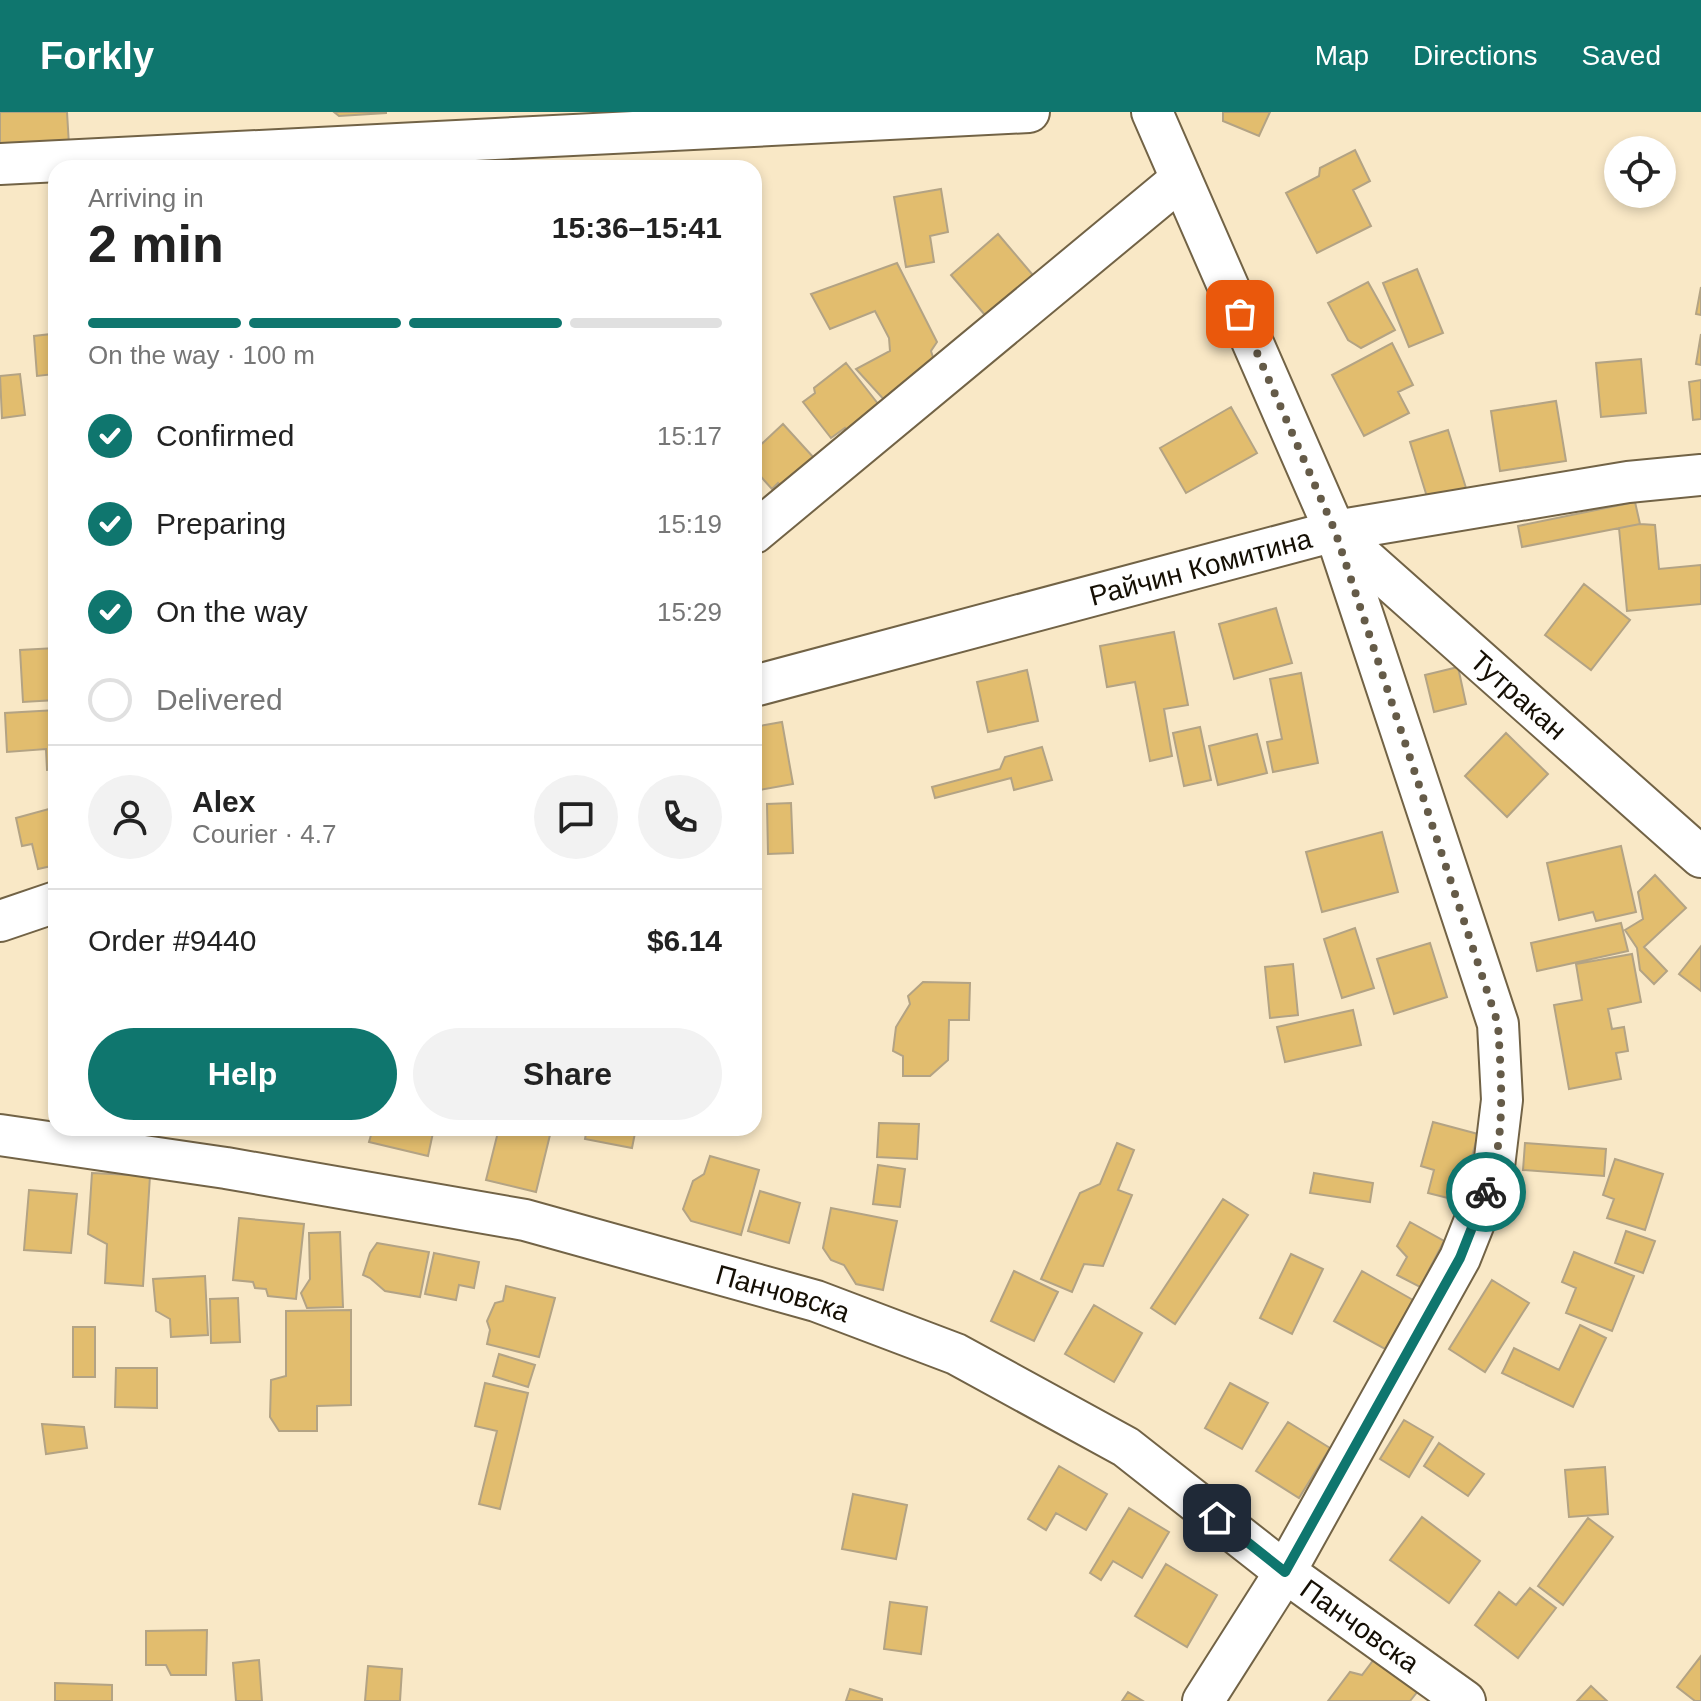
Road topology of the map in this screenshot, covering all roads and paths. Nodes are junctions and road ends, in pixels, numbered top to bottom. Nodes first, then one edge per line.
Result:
1 (1029, 112) edge
2 (1152, 112) edge
3 (79, 160) edge
4 (48, 162) edge
5 (0, 164) edge
6 (1181, 179) junction
7 (1701, 475) edge
8 (762, 526) edge
9 (1335, 531) junction
10 (762, 684) edge
11 (1701, 857) edge
12 (48, 905) edge
13 (0, 921) edge
14 (0, 1135) edge
15 (1285, 1572) junction
16 (1203, 1701) edge
17 (1465, 1701) edge

1 - 3 street
2 - 6 street
4 - 5 street
6 - 8 street
6 - 9 street
7 - 9 street, Райчин Комитина
9 - 10 street, Райчин Комитина
9 - 11 street, Тутракан
9 - 15 street
12 - 13 street
14 - 15 street, Панчовска
15 - 16 street
15 - 17 street, Панчовска

